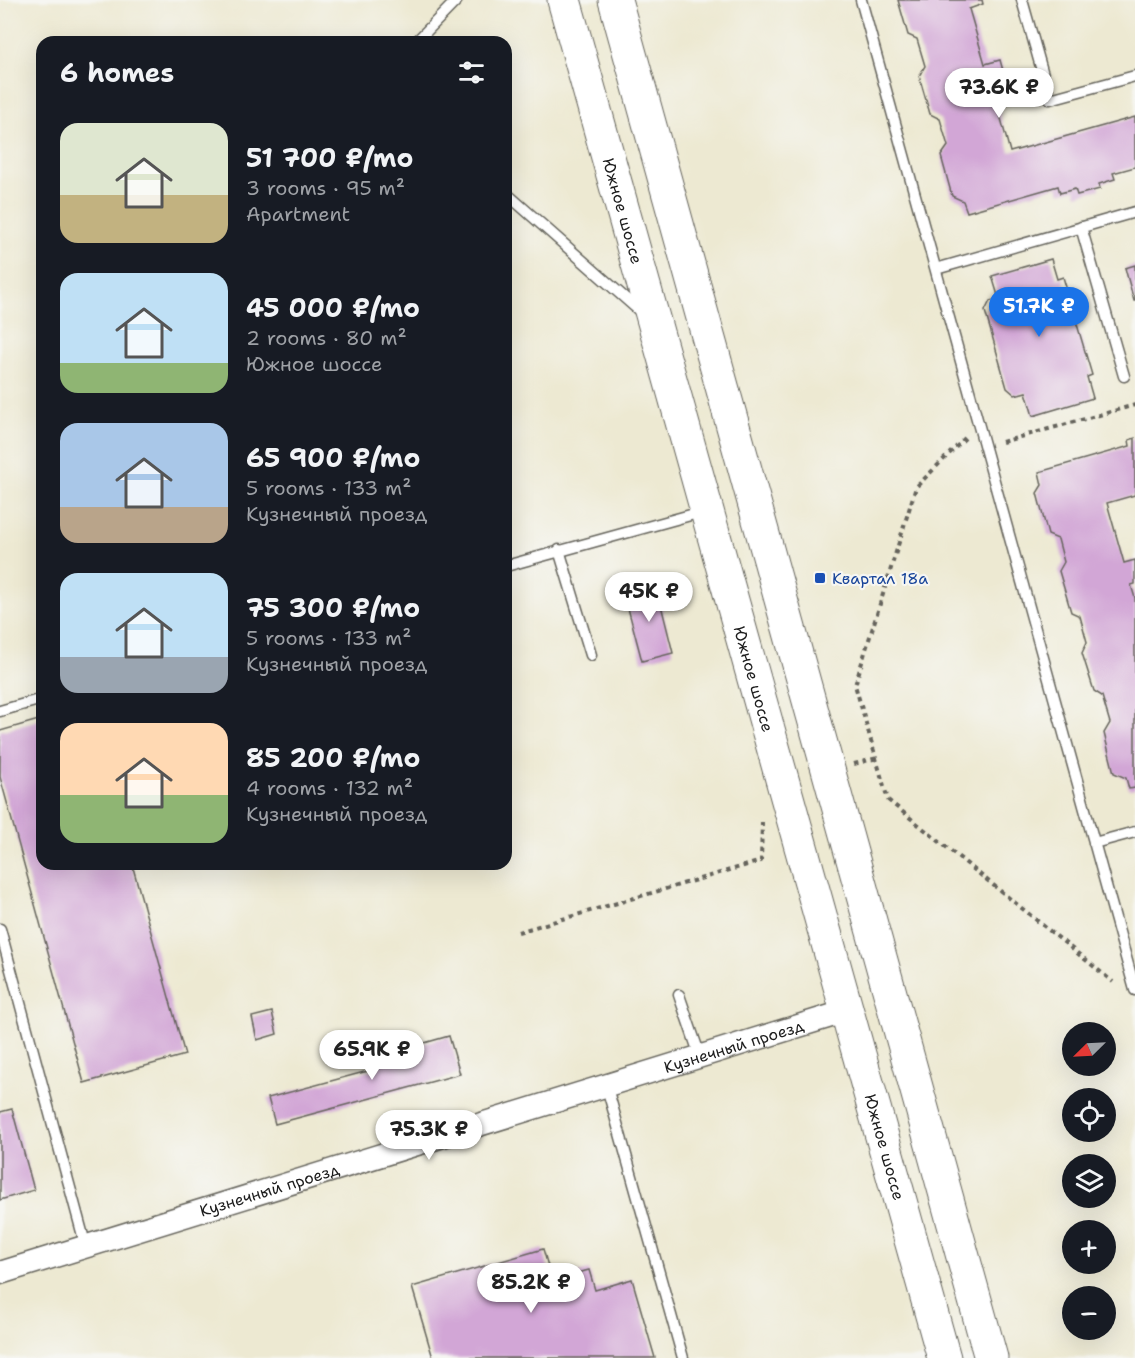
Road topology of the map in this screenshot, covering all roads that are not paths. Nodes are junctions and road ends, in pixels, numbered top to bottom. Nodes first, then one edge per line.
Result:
1 (457, 0) edge
2 (564, 0) edge
3 (615, 0) edge
4 (861, 0) edge
5 (1022, 0) edge
6 (422, 36) edge
7 (1135, 76) edge
8 (512, 198) edge
9 (1135, 212) edge
10 (1081, 227) junction
11 (936, 269) junction
12 (653, 322) junction
13 (1124, 376) dead end
14 (705, 511) junction
15 (559, 550) junction
16 (512, 564) edge
17 (591, 655) dead end
18 (36, 701) edge
19 (0, 711) edge
20 (1135, 832) edge
21 (1094, 843) junction
22 (0, 929) edge
23 (1135, 990) edge
24 (679, 995) dead end
25 (847, 1011) junction
26 (700, 1056) junction
27 (606, 1084) junction
28 (86, 1247) junction
29 (0, 1273) edge
30 (683, 1358) edge
31 (944, 1358) edge
32 (991, 1358) edge

1 - 6 lane
2 - 12 main road, Южное шоссе
3 - 32 main road
4 - 11 lane
5 - 7 lane
8 - 12 lane
9 - 10 lane
10 - 11 lane
10 - 13 lane
11 - 21 lane
12 - 14 main road, Южное шоссе
14 - 15 lane
14 - 25 main road, Южное шоссе
15 - 16 lane
15 - 17 lane
18 - 19 lane
20 - 21 lane
21 - 23 lane
22 - 28 lane
24 - 26 lane
25 - 26 street, Кузнечный проезд
25 - 31 main road, Южное шоссе
26 - 27 street, Кузнечный проезд
27 - 28 street, Кузнечный проезд
27 - 30 lane
28 - 29 street, Кузнечный проезд

